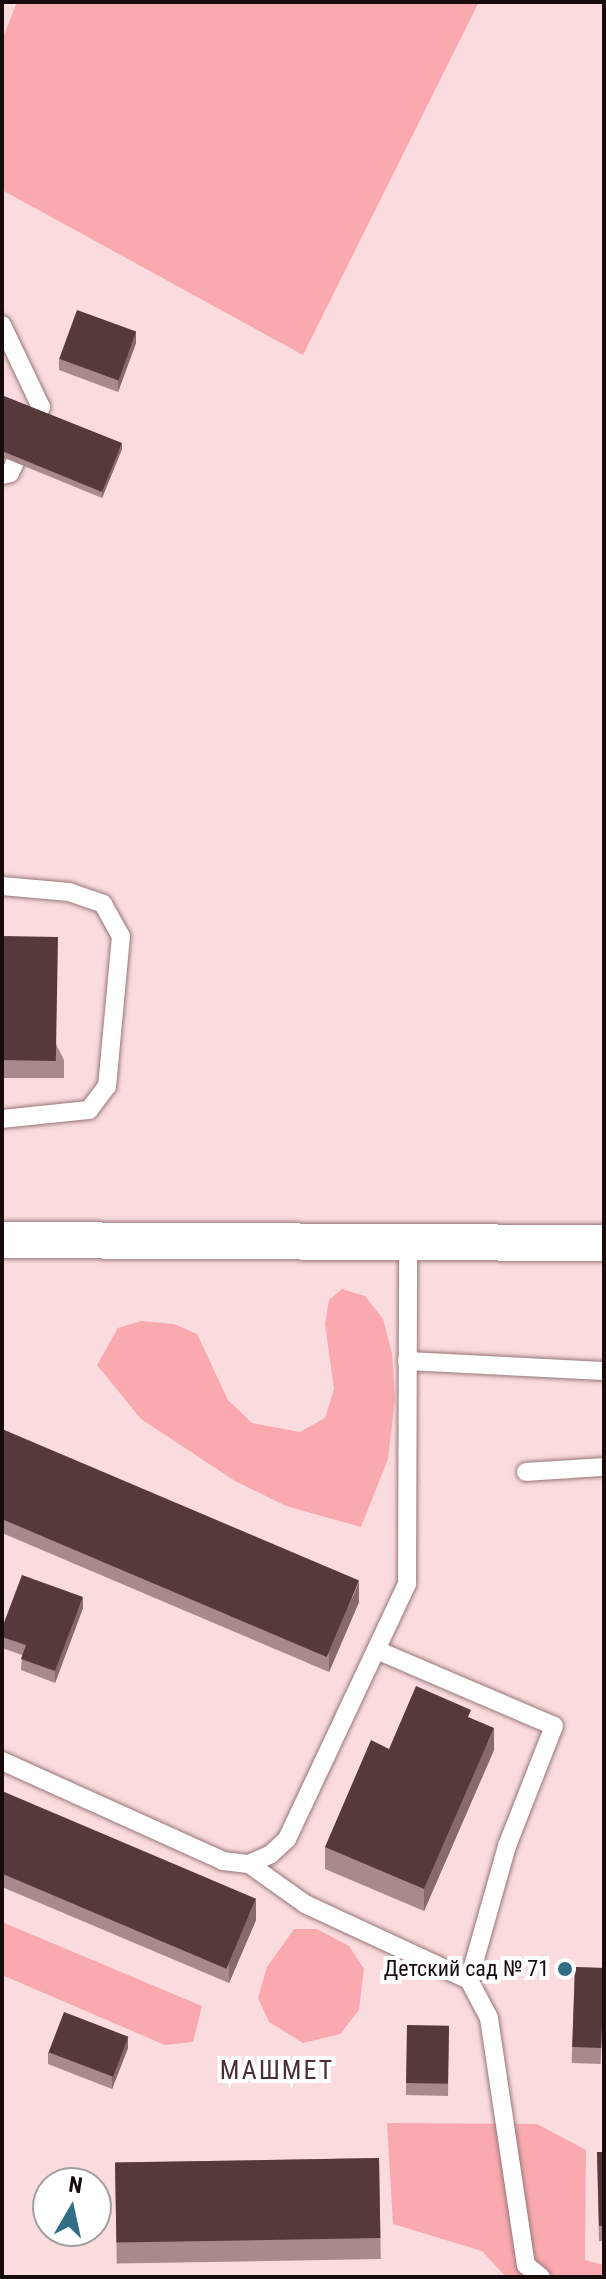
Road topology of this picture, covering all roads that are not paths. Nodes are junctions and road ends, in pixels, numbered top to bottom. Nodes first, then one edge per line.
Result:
1 (2, 325) edge
2 (2, 475) edge
3 (2, 886) edge
4 (2, 1119) edge
5 (2, 1240) edge
6 (408, 1240) junction
7 (604, 1243) edge
8 (407, 1361) junction
9 (604, 1371) edge
10 (604, 1467) edge
11 (526, 1472) dead end
12 (379, 1651) junction
13 (2, 1761) edge
14 (249, 1864) junction
15 (469, 1980) junction
16 (541, 2277) edge

1 - 2 lane
3 - 4 lane
5 - 6 street
6 - 7 street
6 - 8 lane
8 - 9 lane
8 - 12 lane
10 - 11 lane
12 - 14 lane
12 - 15 lane
13 - 14 lane
14 - 15 lane
15 - 16 lane

